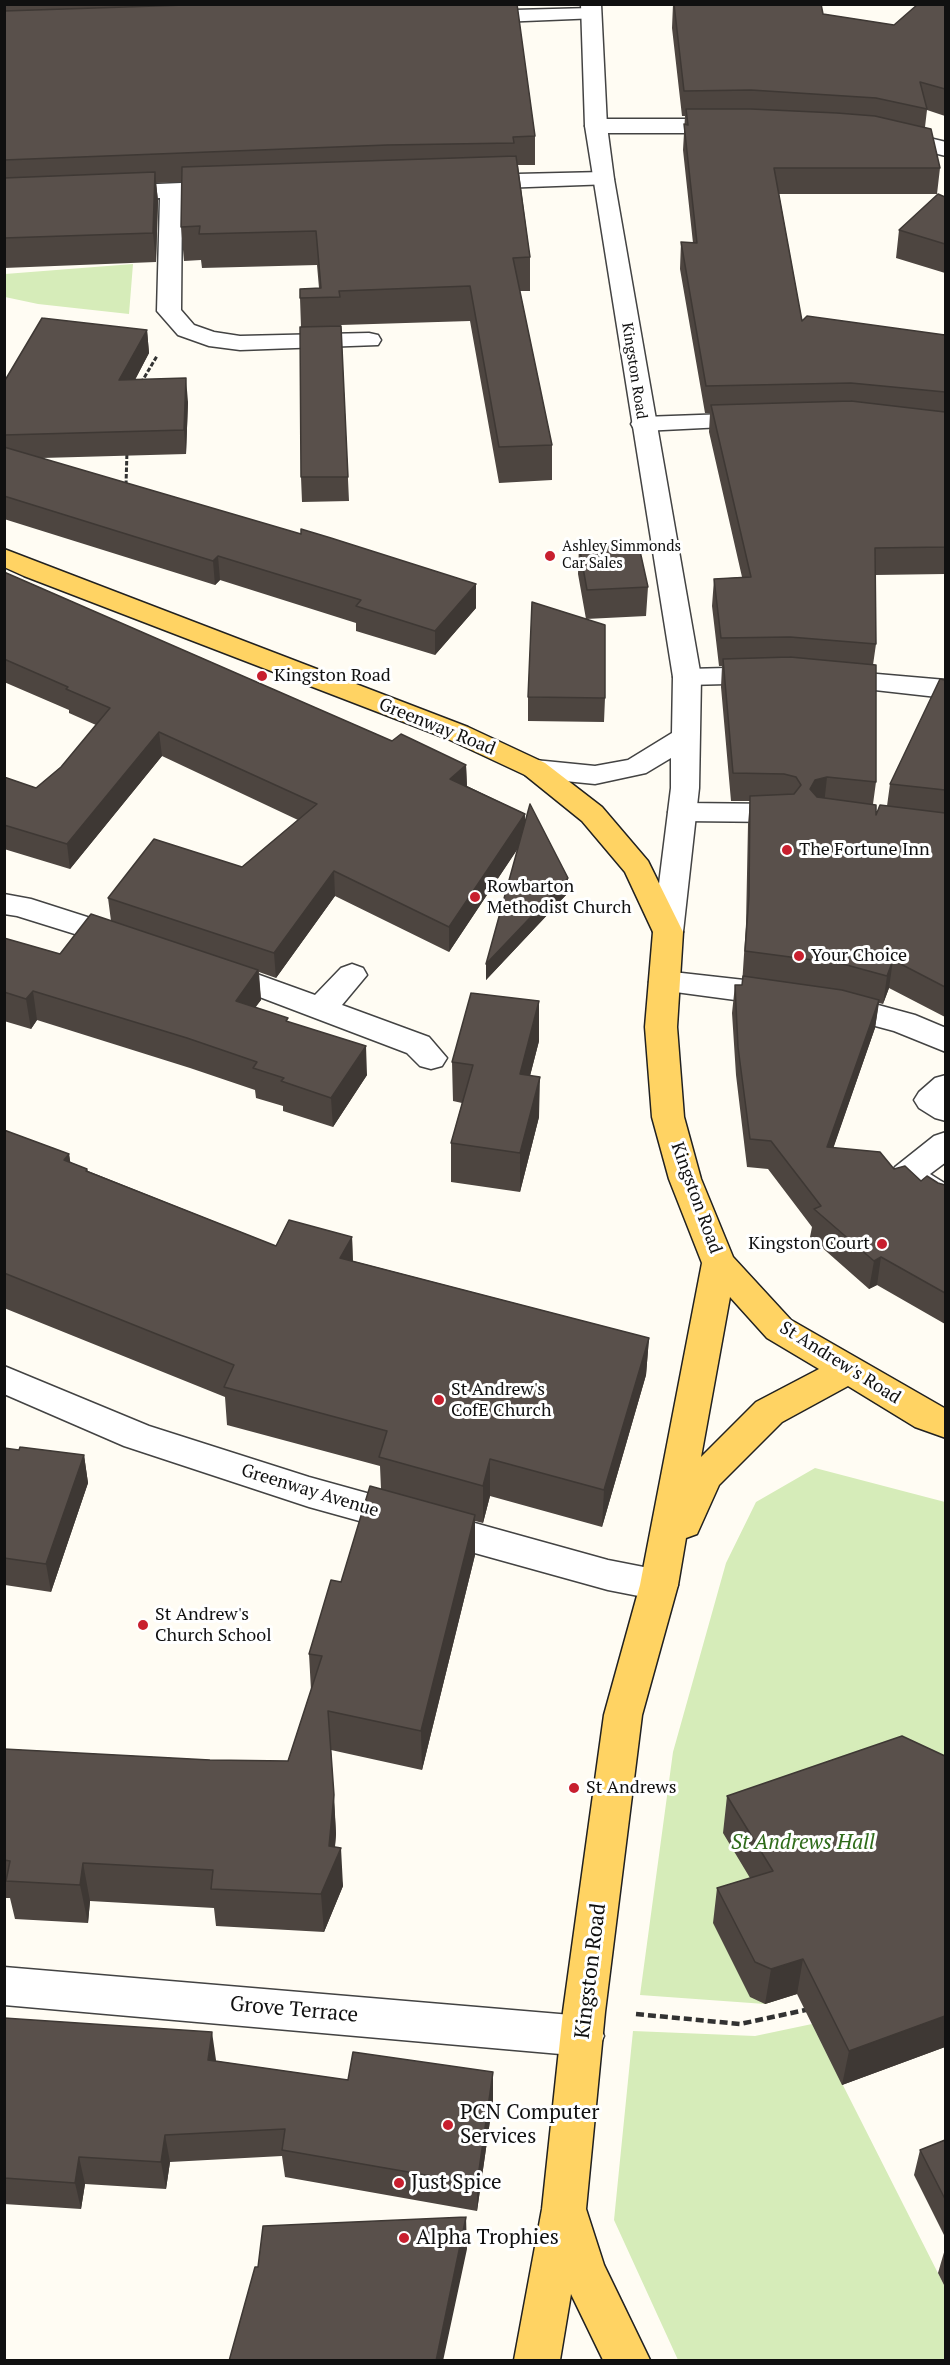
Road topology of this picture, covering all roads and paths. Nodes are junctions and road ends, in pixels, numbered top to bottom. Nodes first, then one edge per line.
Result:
1 (591, 9) edge
2 (460, 18) edge
3 (597, 126) junction
4 (748, 126) edge
5 (873, 133) edge
6 (945, 149) edge
7 (603, 179) junction
8 (457, 182) edge
9 (251, 188) edge
10 (171, 190) junction
11 (88, 194) edge
12 (184, 327) junction
13 (369, 340) dead end
14 (138, 389) edge
15 (780, 419) edge
16 (643, 424) junction
17 (127, 448) edge
18 (119, 491) edge
19 (4, 557) edge
20 (687, 677) junction
21 (945, 689) edge
22 (687, 736) junction
23 (535, 769) junction
24 (683, 812) junction
25 (781, 813) edge
26 (4, 904) edge
27 (668, 932) junction
28 (148, 947) edge
29 (191, 961) edge
30 (352, 975) dead end
31 (664, 982) junction
32 (319, 1009) junction
33 (945, 1041) edge
34 (432, 1058) dead end
35 (945, 1144) edge
36 (945, 1200) edge
37 (720, 1263) junction
38 (848, 1370) junction
39 (4, 1379) edge
40 (945, 1424) edge
41 (659, 1585) junction
42 (4, 1986) edge
43 (820, 2006) edge
44 (584, 2024) junction
45 (564, 2209) junction
46 (537, 2361) edge
47 (627, 2361) edge

1 - 2 street
1 - 3 street, Kingston Road
3 - 4 street
3 - 7 street, Kingston Road
5 - 6 street
7 - 8 street
7 - 16 street, Kingston Road
9 - 10 street
10 - 11 street
10 - 12 street
12 - 13 street
12 - 14 path
15 - 16 street
16 - 20 street, Kingston Road
17 - 18 path
19 - 23 main road, Greenway Road
20 - 21 street
20 - 22 street, Kingston Road
22 - 23 street
22 - 24 street, Kingston Road
23 - 27 main road, Greenway Road
24 - 25 street
24 - 27 street, Kingston Road
26 - 28 street
27 - 31 main road, Kingston Road
29 - 32 street
30 - 32 street
31 - 33 street
31 - 37 main road, Kingston Road
32 - 34 street
35 - 36 street
37 - 38 main road, St Andrew's Road
37 - 41 main road, Kingston Road
38 - 40 main road, St Andrew's Road
38 - 41 main road, Kingston Road
39 - 41 street, Greenway Avenue
41 - 44 main road, Kingston Road
42 - 44 street, Grove Terrace
43 - 44 path
44 - 45 main road, Kingston Road
45 - 46 main road, Kingston Road
45 - 47 main road

